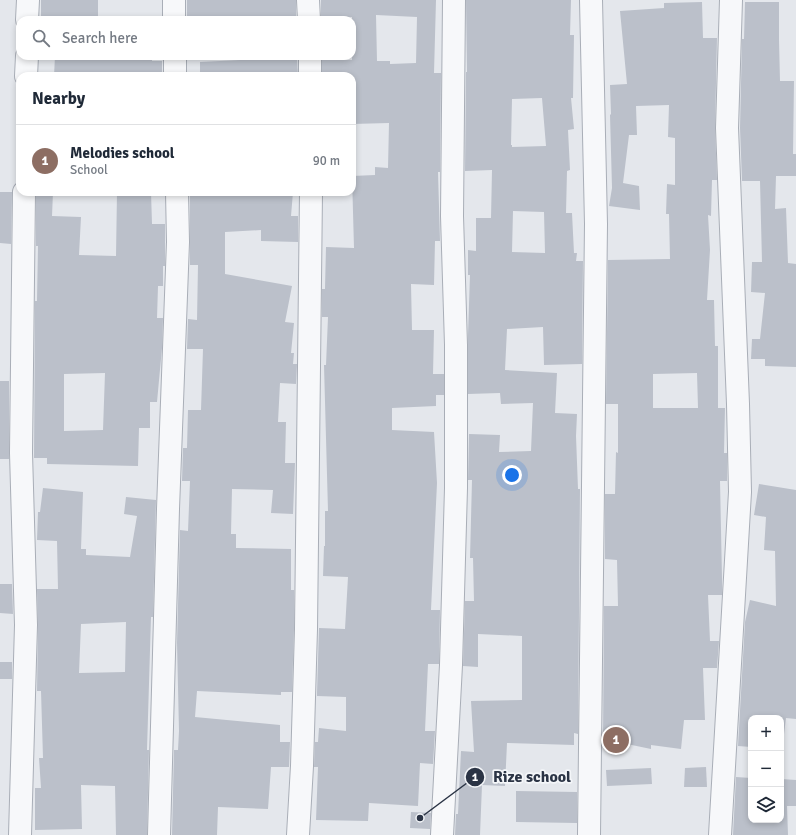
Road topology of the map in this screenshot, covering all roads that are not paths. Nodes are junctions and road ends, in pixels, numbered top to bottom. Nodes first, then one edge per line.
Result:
1 (28, 0) edge
2 (174, 0) edge
3 (308, 0) edge
4 (454, 0) edge
5 (591, 0) edge
6 (731, 0) edge
7 (27, 16) edge
8 (174, 16) edge
9 (309, 16) edge
10 (26, 60) edge
11 (175, 60) edge
12 (310, 60) edge
13 (26, 72) edge
14 (175, 72) edge
15 (310, 72) edge
16 (24, 196) edge
17 (177, 196) edge
18 (311, 196) edge
19 (20, 835) edge
20 (159, 835) edge
21 (298, 835) edge
22 (442, 835) edge
23 (589, 835) edge
24 (720, 835) edge

1 - 7 street
2 - 8 street
3 - 9 street
4 - 22 street
5 - 23 street
6 - 24 street
10 - 13 street
11 - 14 street
12 - 15 street
16 - 19 street
17 - 20 street
18 - 21 street

